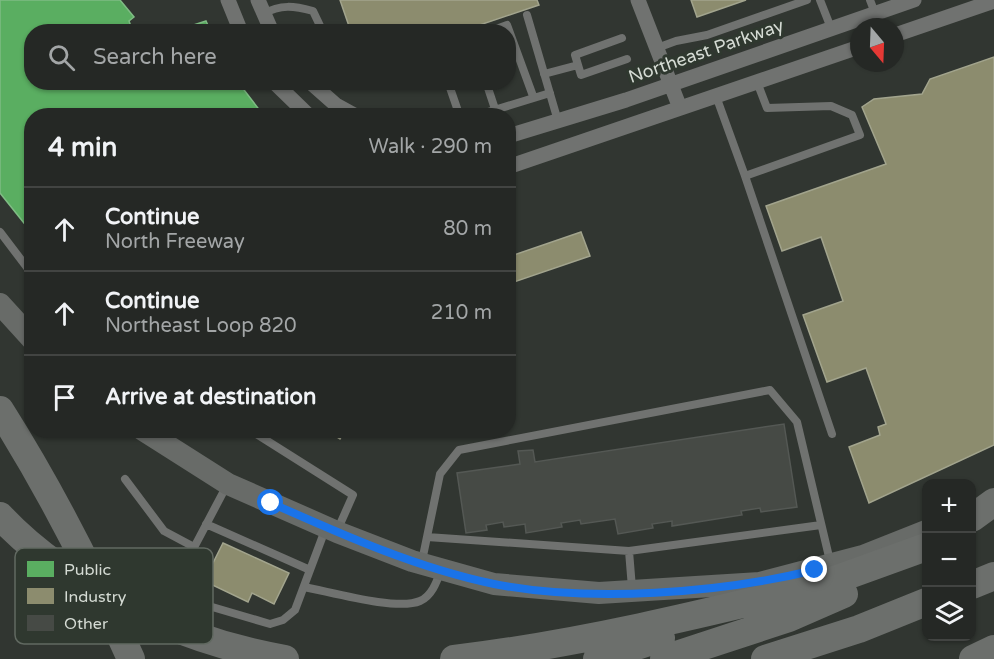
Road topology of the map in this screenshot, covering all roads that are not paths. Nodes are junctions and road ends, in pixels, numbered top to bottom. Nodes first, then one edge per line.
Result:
1 (228, 0) edge
2 (638, 0) edge
3 (807, 0) edge
4 (820, 0) edge
5 (915, 0) edge
6 (989, 1) edge
7 (260, 7) edge
8 (872, 7) edge
9 (527, 15) dead end
10 (238, 24) edge
11 (268, 24) edge
12 (319, 24) edge
13 (831, 28) junction
14 (904, 32) edge
15 (622, 38) dead end
16 (657, 48) junction
17 (516, 50) edge
18 (850, 50) edge
19 (627, 59) dead end
20 (578, 65) junction
21 (544, 74) junction
22 (757, 82) junction
23 (672, 84) junction
24 (282, 90) edge
25 (316, 90) edge
26 (451, 90) edge
27 (489, 90) edge
28 (550, 93) junction
29 (533, 96) junction
30 (716, 96) junction
31 (301, 108) edge
32 (330, 108) edge
33 (457, 108) edge
34 (495, 108) edge
35 (498, 108) edge
36 (680, 108) junction
37 (558, 122) junction
38 (516, 134) edge
39 (516, 164) edge
40 (745, 176) junction
41 (0, 232) edge
42 (24, 264) edge
43 (0, 304) edge
44 (24, 330) edge
45 (0, 410) edge
46 (832, 434) dead end
47 (156, 438) edge
48 (263, 438) edge
49 (125, 479) dead end
50 (228, 484) junction
51 (994, 502) edge
52 (976, 509) edge
53 (976, 515) edge
54 (0, 516) edge
55 (994, 522) edge
56 (206, 524) junction
57 (821, 525) junction
58 (976, 529) edge
59 (331, 530) junction
60 (922, 533) edge
61 (427, 537) junction
62 (194, 547) joint
63 (36, 548) edge
64 (80, 548) edge
65 (922, 548) edge
66 (629, 550) junction
67 (922, 550) edge
68 (425, 564) junction
69 (310, 570) junction
70 (828, 575) junction
71 (994, 576) edge
72 (976, 583) edge
73 (304, 587) junction
74 (632, 592) junction
75 (922, 604) edge
76 (213, 607) edge
77 (213, 642) edge
78 (124, 644) edge
79 (994, 649) edge
80 (131, 659) edge
81 (285, 659) edge
82 (454, 659) edge
83 (597, 659) edge
84 (664, 659) edge
85 (765, 659) edge
86 (973, 659) edge

1 - 10 street
2 - 16 street
3 - 16 lane
4 - 13 lane
5 - 8 street, Northeast Parkway
6 - 14 street
7 - 11 street
7 - 12 lane
8 - 13 street, Northeast Parkway
9 - 21 lane
13 - 23 street, Northeast Parkway
15 - 20 lane
16 - 23 street
17 - 29 lane
18 - 22 street
19 - 20 lane
20 - 21 lane
21 - 28 lane
22 - 30 street
22 - 40 lane
23 - 36 street
23 - 37 street, Northeast Parkway
24 - 31 street
25 - 32 street
26 - 33 lane
27 - 34 lane
28 - 29 lane
28 - 37 lane
29 - 35 lane
30 - 36 street
30 - 40 lane
36 - 39 street
37 - 38 street, Northeast Parkway
40 - 46 lane
41 - 42 lane
43 - 44 main road
45 - 64 highway
47 - 50 main road
48 - 59 lane
49 - 62 lane
50 - 56 lane
50 - 59 main road
51 - 52 main road
51 - 53 highway
54 - 63 highway
55 - 58 highway
56 - 62 lane
56 - 69 lane
57 - 61 lane
57 - 66 lane
57 - 70 lane
59 - 68 main road
59 - 69 lane
60 - 70 main road
61 - 66 lane
61 - 68 lane
65 - 70 highway
66 - 74 lane
67 - 84 highway
68 - 73 lane
68 - 74 main road
69 - 73 lane
70 - 74 main road
70 - 82 highway
70 - 83 highway
71 - 72 highway
73 - 76 lane
75 - 85 highway
77 - 81 highway
78 - 80 highway
79 - 86 highway

